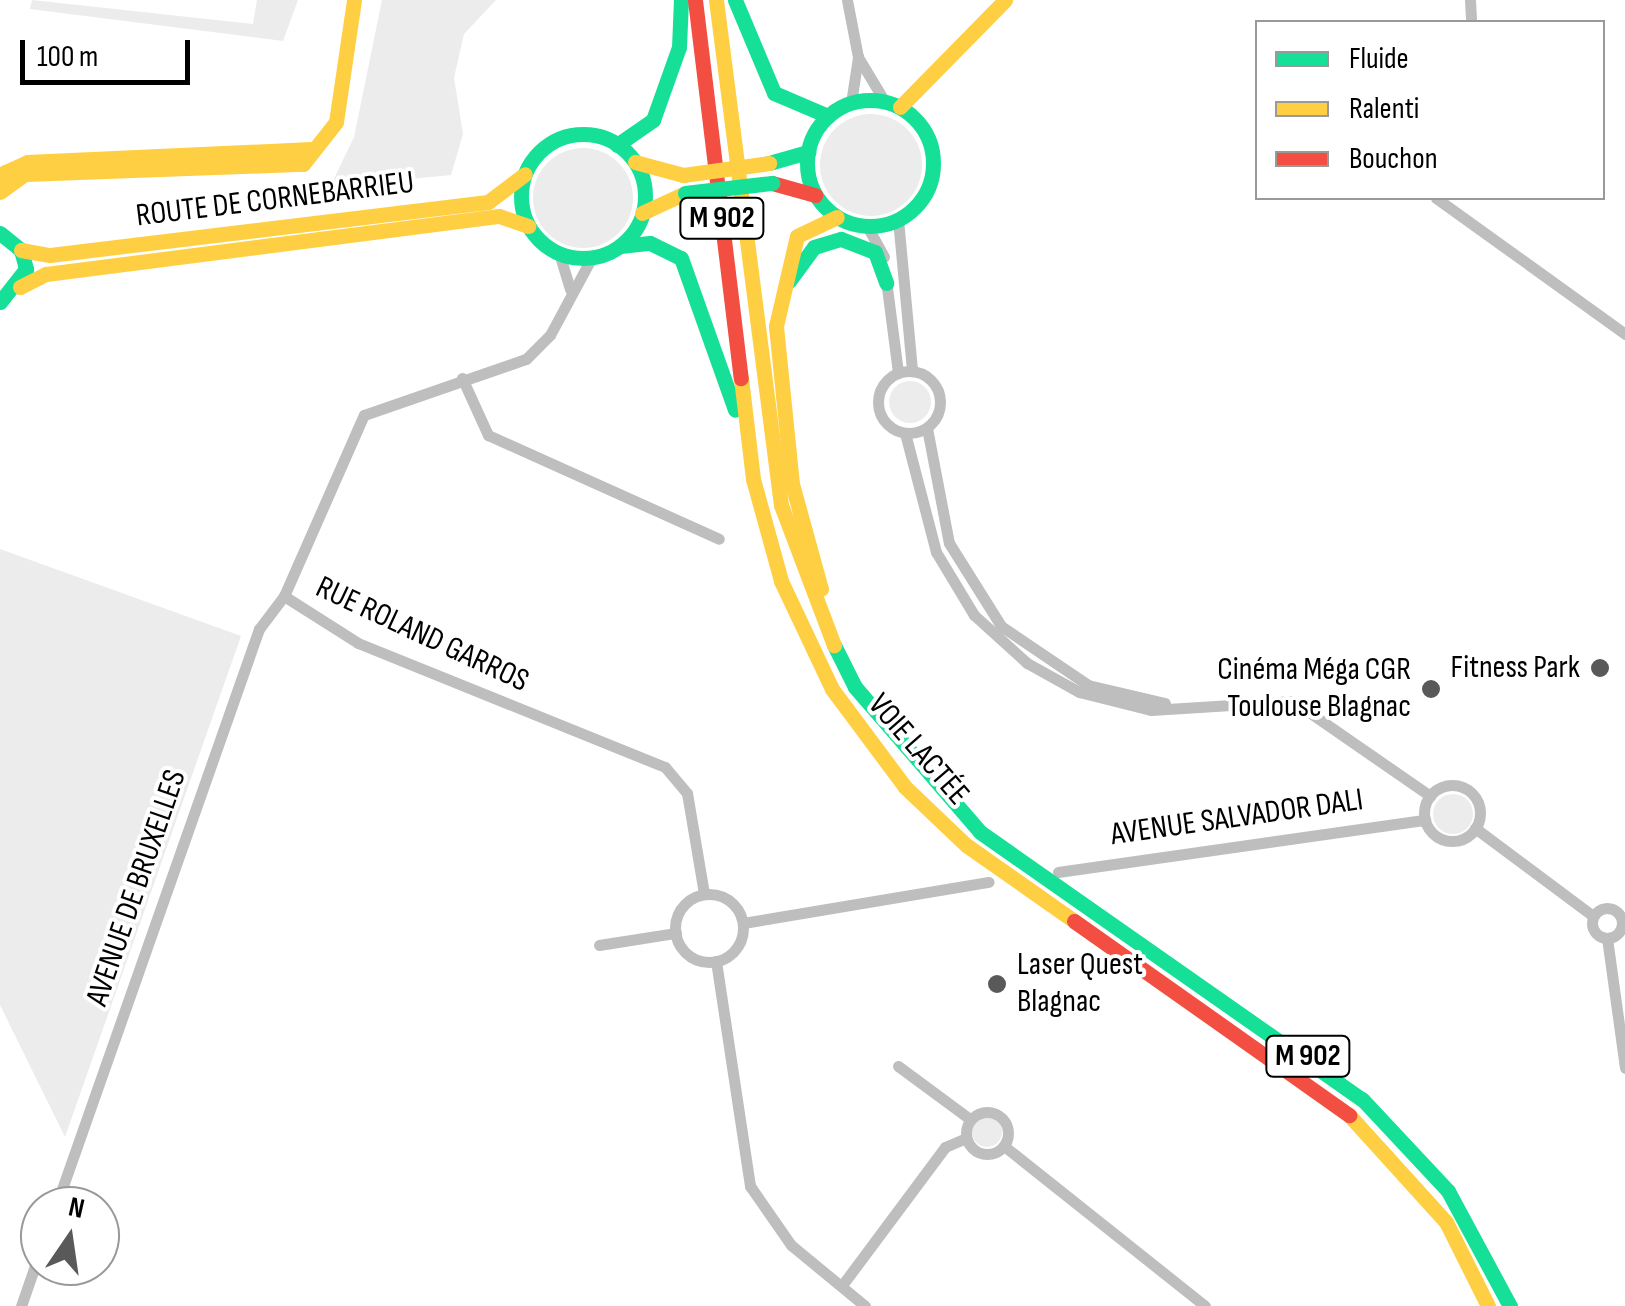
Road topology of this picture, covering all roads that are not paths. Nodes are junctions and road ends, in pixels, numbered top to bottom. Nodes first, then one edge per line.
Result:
1 (354, 0) edge
2 (681, 0) edge
3 (695, 0) edge
4 (716, 0) edge
5 (735, 0) edge
6 (847, 0) edge
7 (1005, 0) edge
8 (858, 57) junction
9 (937, 79) junction
10 (851, 103) junction
11 (892, 105) junction
12 (828, 116) junction
13 (924, 131) junction
14 (617, 145) junction
15 (808, 152) junction
16 (634, 162) junction
17 (525, 174) junction
18 (0, 192) edge
19 (816, 196) junction
20 (1439, 200) edge
21 (642, 213) junction
22 (837, 217) junction
23 (898, 220) junction
24 (528, 226) junction
25 (867, 226) junction
26 (2, 230) edge
27 (620, 246) junction
28 (22, 250) junction
29 (560, 253) junction
30 (592, 257) junction
31 (886, 283) junction
32 (20, 287) junction
33 (786, 287) junction
34 (570, 293) junction
35 (0, 302) edge
36 (1623, 328) edge
37 (912, 371) junction
38 (898, 373) junction
39 (462, 378) junction
40 (928, 428) junction
41 (905, 434) junction
42 (749, 437) junction
43 (719, 539) dead end
44 (959, 594) junction
45 (284, 596) junction
46 (980, 601) junction
47 (1004, 649) junction
48 (1036, 656) junction
49 (1329, 720) junction
50 (893, 742) junction
51 (1430, 796) junction
52 (1425, 820) junction
53 (1475, 828) junction
54 (1058, 872) dead end
55 (989, 882) dead end
56 (704, 894) junction
57 (1622, 909) edge
58 (1593, 916) junction
59 (743, 923) junction
60 (676, 934) junction
61 (1607, 938) junction
62 (600, 945) dead end
63 (716, 962) junction
64 (898, 1066) dead end
65 (1625, 1068) edge
66 (970, 1119) junction
67 (966, 1138) junction
68 (1004, 1146) junction
69 (63, 1186) edge
70 (843, 1284) junction
71 (865, 1306) edge
72 (1205, 1306) edge
73 (1488, 1306) edge
74 (1510, 1306) edge

1 - 18 main road
2 - 14 main road
3 - 42 main road, VOIE LACTÉE / M 902
4 - 50 main road, VOIE LACTÉE / M 902
5 - 12 main road
6 - 8 street
7 - 9 main road
8 - 10 street
8 - 11 street
9 - 11 main road
9 - 13 main road
10 - 11 main road
10 - 12 main road
11 - 13 main road
12 - 15 main road
13 - 23 main road
14 - 16 main road
14 - 17 main road
15 - 16 main road, bridge
15 - 19 main road
16 - 21 main road
17 - 24 main road
17 - 28 main road, ROUTE DE CORNEBARRIEU
19 - 21 main road, bridge
19 - 22 main road
20 - 36 street
21 - 27 main road
22 - 25 main road
22 - 33 main road
23 - 25 main road
23 - 37 street
24 - 29 main road
24 - 32 main road, ROUTE DE CORNEBARRIEU
25 - 31 street
26 - 28 main road
27 - 30 main road
27 - 42 main road
28 - 32 main road
29 - 30 main road
29 - 34 street
30 - 34 street, RUE ROLAND GARROS
31 - 33 main road
31 - 38 street
32 - 35 main road, ROUTE DE CORNEBARRIEU
33 - 50 main road
34 - 39 street, RUE ROLAND GARROS
37 - 38 street
37 - 40 street
38 - 41 street
39 - 43 street
39 - 45 street, RUE ROLAND GARROS
40 - 41 street
40 - 46 street
41 - 44 street
42 - 73 main road, VOIE LACTÉE / M 902
44 - 46 street
44 - 47 street
45 - 56 street, RUE ROLAND GARROS
45 - 69 street, AVENUE DE BRUXELLES
46 - 48 street
47 - 48 street
47 - 49 street
48 - 49 street
49 - 51 street
50 - 74 main road, VOIE LACTÉE / M 902
51 - 52 street
51 - 53 street
52 - 53 street
52 - 54 street, AVENUE SALVADOR DALI
53 - 58 street
55 - 59 street
56 - 59 street
56 - 60 street
57 - 58 street
57 - 61 street
58 - 61 street
59 - 63 street
60 - 62 street
60 - 63 street
61 - 65 street
63 - 70 street
64 - 66 street
66 - 67 street
66 - 68 street
67 - 68 street
67 - 70 street
68 - 72 street
70 - 71 street

